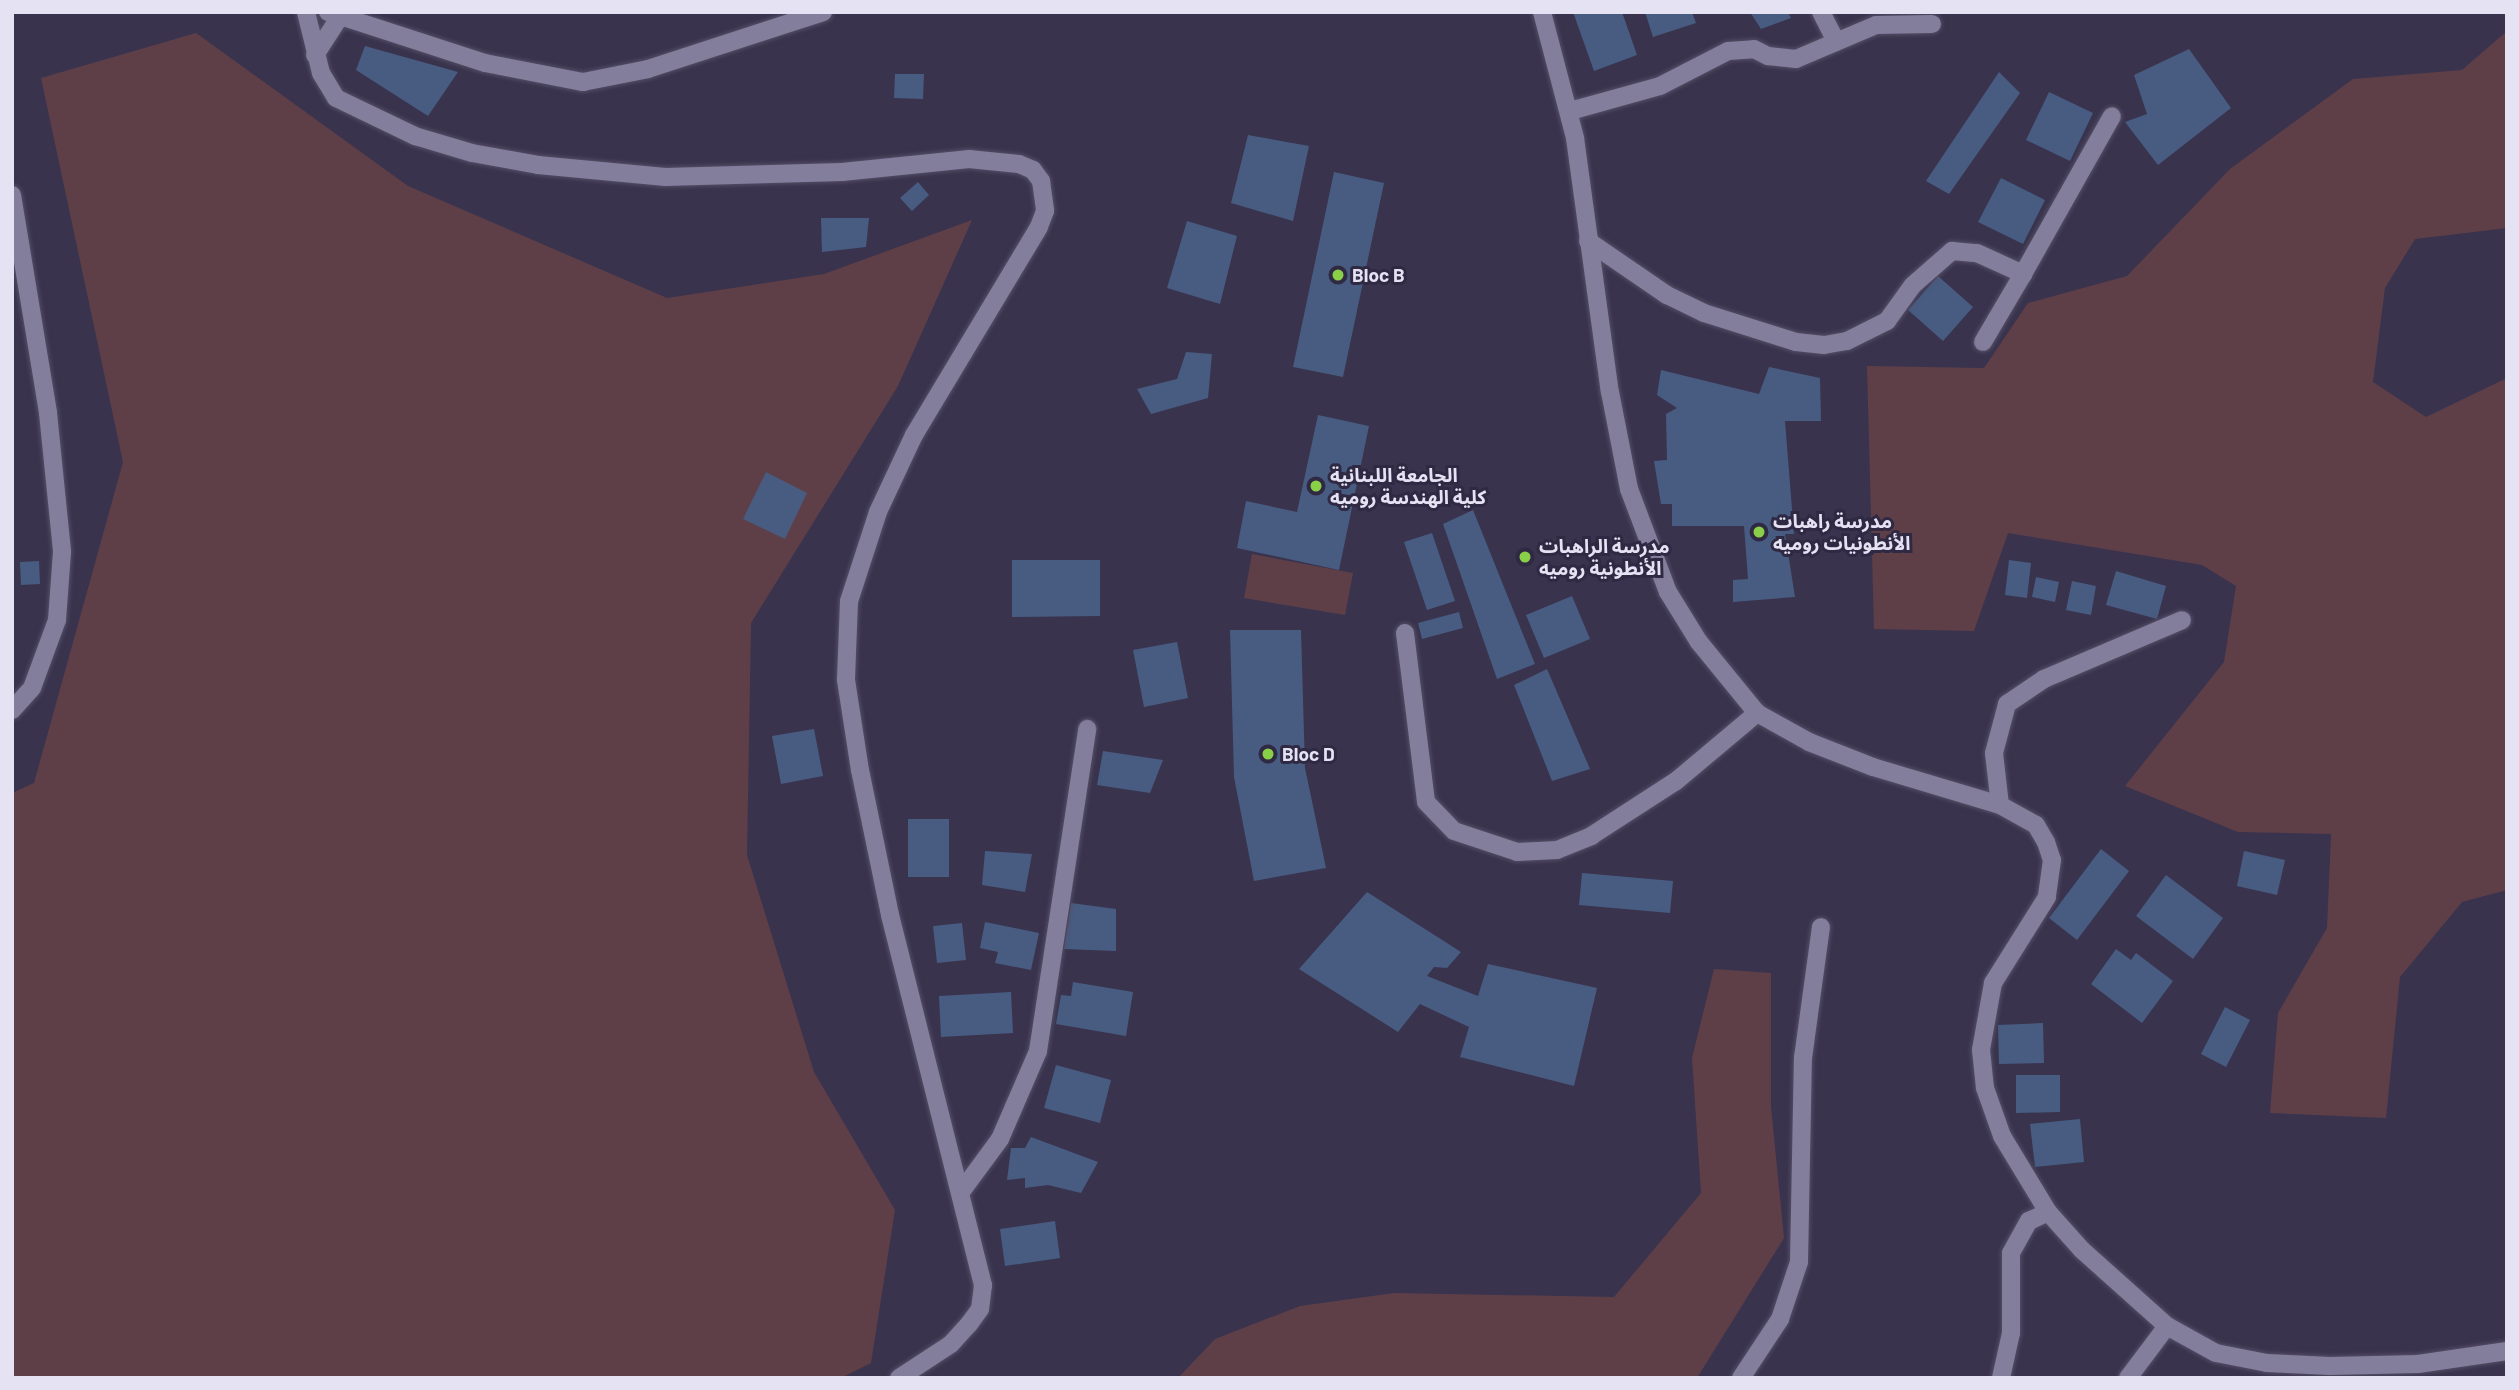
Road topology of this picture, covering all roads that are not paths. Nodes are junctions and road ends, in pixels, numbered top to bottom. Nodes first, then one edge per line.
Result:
1 (306, 12) edge
2 (823, 12) edge
3 (1542, 12) edge
4 (1821, 12) edge
5 (333, 15) edge
6 (1933, 24) dead end
7 (1836, 41) junction
8 (315, 55) junction
9 (1570, 111) junction
10 (2112, 116) dead end
11 (12, 195) edge
12 (1588, 241) junction
13 (2023, 274) junction
14 (1983, 342) dead end
15 (2182, 620) dead end
16 (1405, 633) dead end
17 (12, 710) edge
18 (1757, 713) junction
19 (1087, 729) dead end
20 (2000, 805) junction
21 (1821, 927) dead end
22 (961, 1192) junction
23 (2048, 1212) junction
24 (2167, 1326) junction
25 (2507, 1351) edge
26 (899, 1378) edge
27 (1741, 1378) edge
28 (2001, 1378) edge
29 (2128, 1378) edge

1 - 8 street
2 - 5 street
3 - 9 street
4 - 7 street
5 - 8 street
6 - 7 street
7 - 9 street
8 - 22 street
9 - 12 street
10 - 13 street
11 - 17 street
12 - 13 street
12 - 18 street
13 - 14 street
15 - 20 street
16 - 18 street
18 - 20 street
19 - 22 street
20 - 23 street
21 - 27 street
22 - 26 street
23 - 24 street
23 - 28 street
24 - 25 street
24 - 29 street

